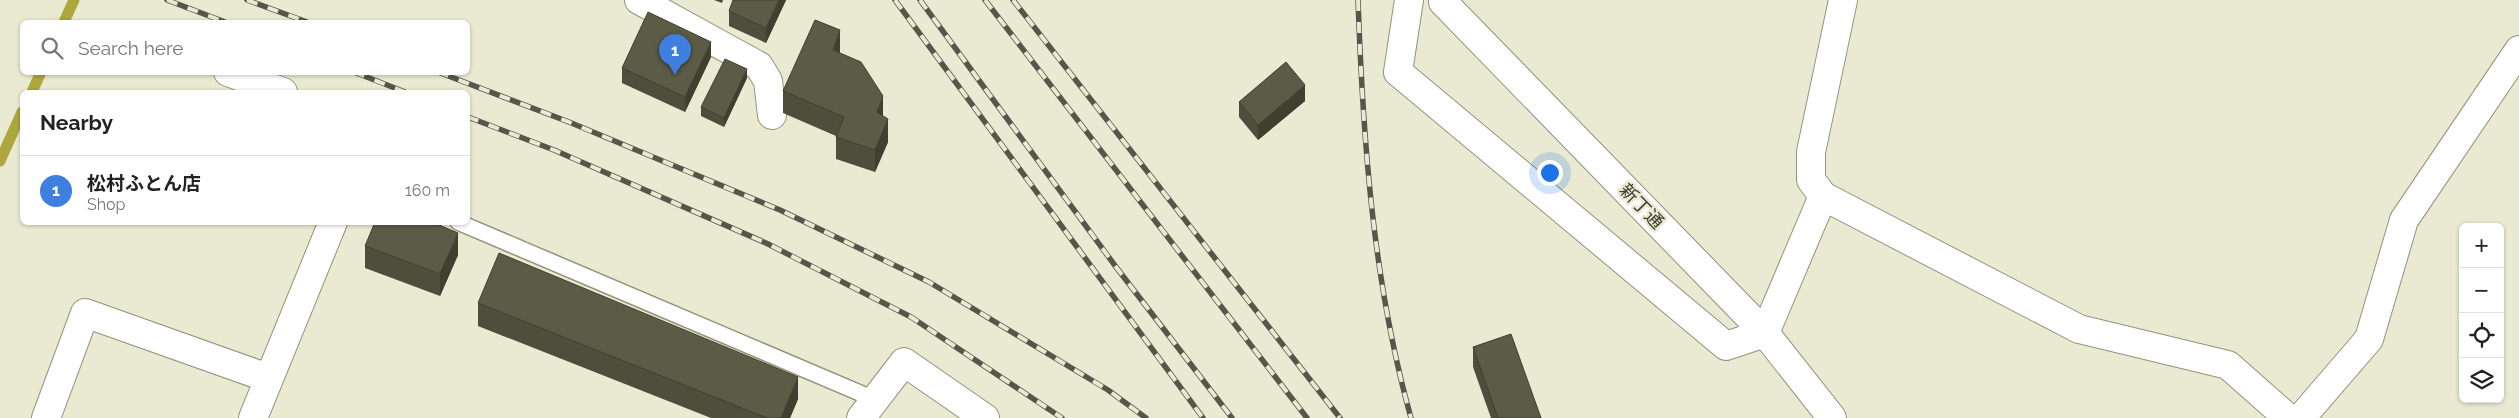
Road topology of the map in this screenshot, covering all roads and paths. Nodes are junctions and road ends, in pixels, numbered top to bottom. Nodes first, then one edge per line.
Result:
1 (1409, 0) edge
2 (1843, 0) edge
3 (645, 1) edge
4 (1443, 2) dead end
5 (2519, 50) edge
6 (236, 75) edge
7 (278, 90) edge
8 (772, 116) dead end
9 (1823, 196) junction
10 (332, 225) edge
11 (465, 225) edge
12 (1765, 333) junction
13 (268, 378) junction
14 (867, 408) edge
15 (46, 418) edge
16 (253, 418) edge
17 (985, 418) edge
18 (1832, 418) edge
19 (2288, 418) edge
20 (2301, 418) edge

1 - 12 street
2 - 9 street
3 - 8 street
4 - 12 street, 新丁通
5 - 20 street
6 - 7 street
9 - 12 street
9 - 19 street
10 - 13 street
11 - 14 lane
12 - 18 street, 新丁通
13 - 15 street
13 - 16 street
14 - 17 street

